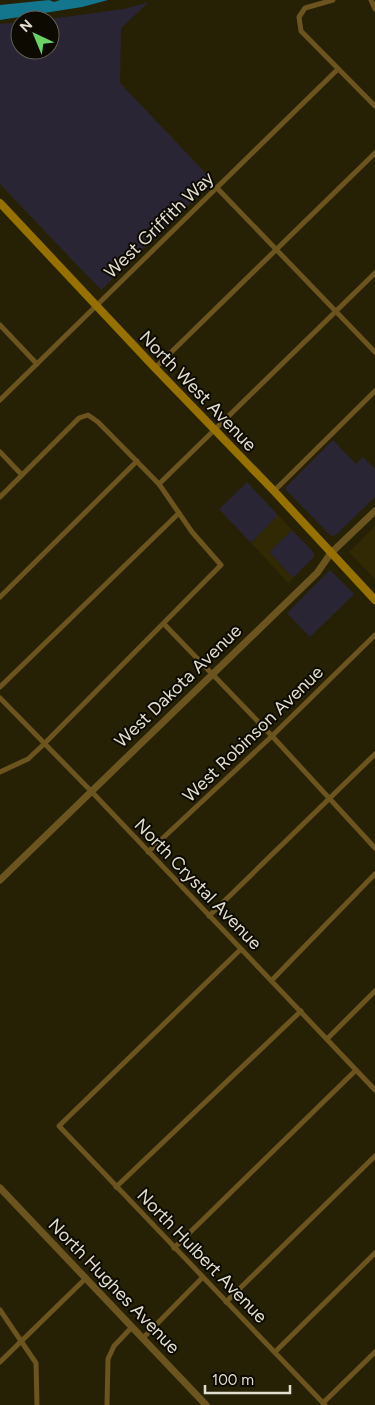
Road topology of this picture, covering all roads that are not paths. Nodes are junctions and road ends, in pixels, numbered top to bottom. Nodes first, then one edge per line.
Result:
1 (333, 0) edge
2 (371, 0) edge
3 (375, 9) edge
4 (338, 69) junction
5 (375, 106) edge
6 (375, 153) edge
7 (217, 188) junction
8 (0, 203) edge
9 (276, 249) junction
10 (375, 273) edge
11 (96, 306) junction
12 (337, 311) junction
13 (0, 325) edge
14 (375, 352) edge
15 (38, 364) junction
16 (155, 368) junction
17 (375, 391) edge
18 (0, 400) edge
19 (214, 430) junction
20 (0, 452) edge
21 (137, 461) junction
22 (22, 475) junction
23 (159, 484) junction
24 (274, 491) junction
25 (0, 497) edge
26 (375, 511) edge
27 (179, 513) junction
28 (331, 554) junction
29 (0, 597) edge
30 (375, 600) edge
31 (164, 624) junction
32 (375, 635) edge
33 (213, 674) junction
34 (0, 687) edge
35 (0, 698) edge
36 (272, 736) junction
37 (44, 744) junction
38 (375, 754) edge
39 (0, 772) edge
40 (91, 791) junction
41 (329, 799) junction
42 (375, 848) edge
43 (148, 852) junction
44 (375, 874) edge
45 (0, 880) edge
46 (209, 916) junction
47 (241, 949) junction
48 (272, 980) junction
49 (375, 991) edge
50 (301, 1011) junction
51 (327, 1039) junction
52 (356, 1070) junction
53 (375, 1090) edge
54 (375, 1156) edge
55 (116, 1186) junction
56 (0, 1188) edge
57 (174, 1248) junction
58 (375, 1254) edge
59 (202, 1278) junction
60 (85, 1279) junction
61 (226, 1302) junction
62 (0, 1310) edge
63 (132, 1327) junction
64 (142, 1338) junction
65 (22, 1341) junction
66 (275, 1352) junction
67 (375, 1352) edge
68 (0, 1362) edge
69 (324, 1404) edge
70 (36, 1405) edge
71 (108, 1405) edge
72 (206, 1405) edge

1 - 4 street
2 - 3 street
4 - 5 street
4 - 7 street, West Griffith Way
6 - 9 street
7 - 9 street
7 - 11 street, West Griffith Way
8 - 11 main road, North West Avenue
9 - 12 street
9 - 16 street
10 - 12 street
11 - 15 street, West Griffith Way
11 - 16 main road, North West Avenue
12 - 14 street
12 - 19 street
13 - 15 street
15 - 18 street, West Griffith Way
16 - 19 main road, North West Avenue
17 - 24 street
19 - 23 street
19 - 24 main road, North West Avenue
20 - 22 street
21 - 22 street
21 - 23 street
21 - 29 street
22 - 25 street
23 - 27 street
24 - 28 main road, North West Avenue
26 - 28 street, West Dakota Avenue
27 - 31 street
27 - 34 street
28 - 30 main road, North West Avenue
28 - 33 street, West Dakota Avenue
31 - 33 street
31 - 37 street
32 - 36 street, West Robinson Avenue
33 - 36 street
33 - 40 street, West Dakota Avenue
35 - 37 street, North Crystal Avenue
36 - 41 street
36 - 43 street, West Robinson Avenue
37 - 39 street
37 - 40 street, North Crystal Avenue
38 - 41 street
40 - 43 street, North Crystal Avenue
40 - 45 street, West Dakota Avenue
41 - 42 street
41 - 46 street
43 - 46 street, North Crystal Avenue
44 - 48 street
46 - 47 street, North Crystal Avenue
47 - 48 street, North Crystal Avenue
47 - 55 street, North Hulbert Avenue
48 - 50 street, North Crystal Avenue
49 - 51 street
50 - 51 street, North Crystal Avenue
50 - 55 street
51 - 52 street, North Crystal Avenue
52 - 53 street, North Crystal Avenue
52 - 57 street
54 - 61 street
55 - 57 street, North Hulbert Avenue
56 - 60 street, North Hughes Avenue
57 - 59 street, North Hulbert Avenue
58 - 66 street
59 - 61 street, North Hulbert Avenue
59 - 64 street
60 - 63 street, North Hughes Avenue
60 - 65 street
61 - 66 street, North Hulbert Avenue
62 - 65 street
63 - 64 street, North Hughes Avenue
63 - 71 street
64 - 72 street, North Hughes Avenue
65 - 68 street
65 - 70 street
66 - 69 street, North Hulbert Avenue
67 - 69 street

